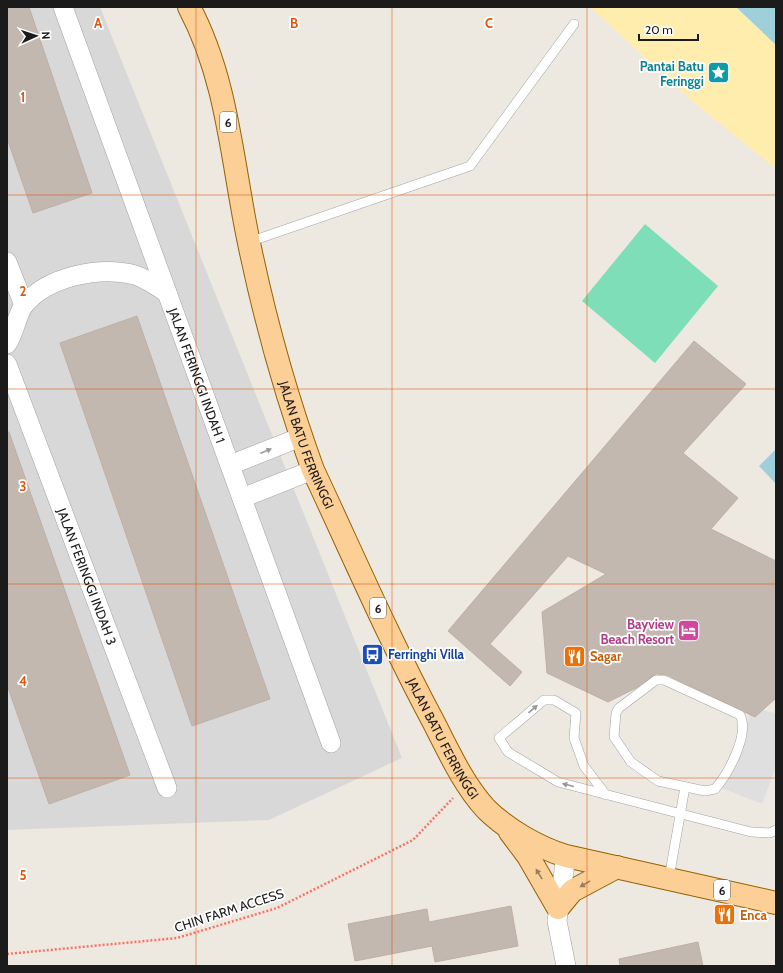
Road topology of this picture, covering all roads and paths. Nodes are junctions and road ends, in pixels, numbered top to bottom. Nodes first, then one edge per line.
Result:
1 (63, 7) edge
2 (188, 7) edge
3 (574, 24) dead end
4 (249, 242) junction
5 (7, 262) edge
6 (167, 293) junction
7 (24, 305) junction
8 (7, 344) edge
9 (7, 364) edge
10 (301, 437) junction
11 (230, 465) junction
12 (313, 470) junction
13 (242, 498) junction
14 (331, 743) dead end
15 (467, 783) junction
16 (685, 786) junction
17 (167, 788) dead end
18 (606, 795) junction
19 (679, 814) junction
20 (503, 822) junction
21 (776, 830) edge
22 (566, 856) junction
23 (617, 867) junction
24 (669, 878) junction
25 (776, 902) edge
26 (558, 908) junction
27 (7, 954) edge
28 (566, 966) edge

1 - 6 street, JALAN FERINGGI INDAH 1
2 - 4 main road, 6
3 - 4 lane
4 - 10 main road, JALAN BATU FERRINGGI / 6
5 - 7 street
6 - 7 street
6 - 11 street, JALAN FERINGGI INDAH 1
7 - 8 street
9 - 17 street, JALAN FERINGGI INDAH 3
11 -> 10 street
10 - 12 main road, JALAN BATU FERRINGGI / 6
11 - 13 street, JALAN FERINGGI INDAH 1
12 - 13 street
12 - 15 main road, JALAN BATU FERRINGGI / 6
13 - 14 street, JALAN FERINGGI INDAH 1
15 - 20 main road, JALAN BATU FERRINGGI / 6
15 - 27 path, CHIN FARM ACCESS
16 - 16 lane
16 - 19 lane
18 -> 18 lane
18 - 19 lane
19 - 21 lane
19 - 24 lane
20 - 22 main road, JALAN BATU FERRINGGI / 6
26 -> 20 main road
22 - 23 main road, JALAN BATU FERRINGGI / 6
22 - 26 street
23 - 24 main road, JALAN BATU FERRINGGI / 6
23 -> 26 main road
24 - 25 main road, JALAN BATU FERRINGGI / 6
26 - 28 street

